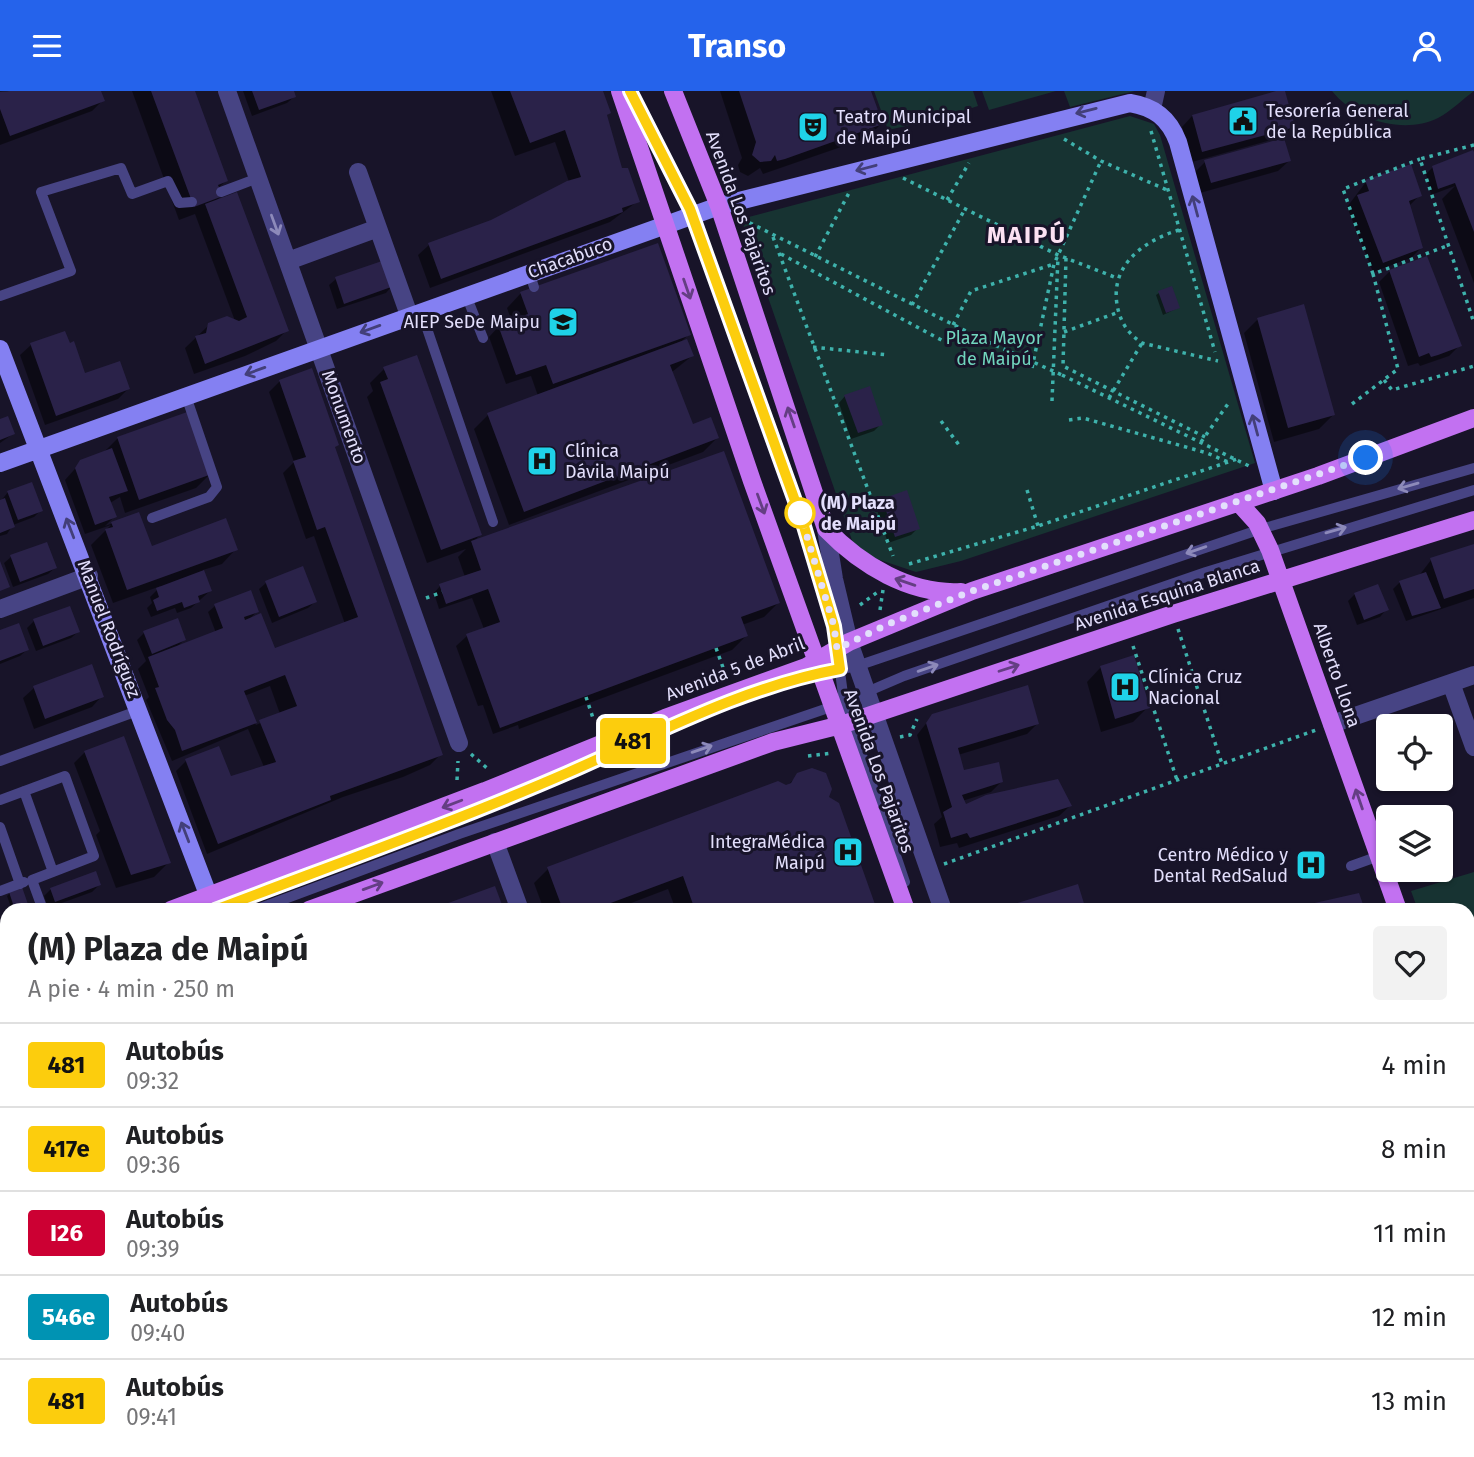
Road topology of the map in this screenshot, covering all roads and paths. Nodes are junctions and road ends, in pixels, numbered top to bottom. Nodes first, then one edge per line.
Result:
1 (227, 91) edge
2 (620, 91) edge
3 (630, 91) edge
4 (673, 91) edge
5 (1154, 100) edge
6 (1039, 123) junction
7 (985, 137) junction
8 (1474, 145) edge
9 (1420, 159) junction
10 (1101, 161) junction
11 (870, 167) junction
12 (358, 172) dead end
13 (258, 179) junction
14 (1167, 190) junction
15 (1191, 191) junction
16 (221, 192) dead end
17 (947, 200) junction
18 (192, 202) dead end
19 (719, 206) junction
20 (965, 209) junction
21 (692, 215) junction
22 (665, 224) junction
23 (378, 228) junction
24 (1179, 230) junction
25 (773, 237) junction
26 (1449, 245) junction
27 (779, 253) junction
28 (1058, 255) junction
29 (815, 257) junction
30 (1066, 258) junction
31 (288, 261) junction
32 (1054, 264) junction
33 (1373, 274) junction
34 (1116, 278) junction
35 (466, 295) junction
36 (0, 296) edge
37 (912, 305) junction
38 (1119, 312) junction
39 (415, 313) junction
40 (1474, 323) edge
41 (953, 325) junction
42 (1064, 332) junction
43 (483, 338) dead end
44 (945, 342) dead end
45 (1142, 342) junction
46 (813, 347) junction
47 (319, 348) junction
48 (0, 349) edge
49 (888, 355) dead end
50 (1218, 361) junction
51 (1474, 366) edge
52 (1032, 368) dead end
53 (1240, 369) junction
54 (4, 370) edge
55 (1221, 371) dead end
56 (1384, 380) junction
57 (1114, 390) junction
58 (1227, 391) dead end
59 (186, 396) junction
60 (1109, 398) junction
61 (1052, 401) dead end
62 (1231, 404) junction
63 (1352, 404) dead end
64 (1474, 418) edge
65 (1069, 420) dead end
66 (941, 421) dead end
67 (1205, 437) junction
68 (1201, 442) junction
69 (959, 445) dead end
70 (40, 449) junction
71 (1245, 455) dead end
72 (1237, 459) junction
73 (0, 463) edge
74 (1229, 463) junction
75 (1248, 465) junction
76 (1474, 468) edge
77 (1474, 490) edge
78 (1027, 491) dead end
79 (1274, 491) junction
80 (1238, 502) junction
81 (152, 518) dead end
82 (1474, 520) edge
83 (493, 522) dead end
84 (1038, 526) junction
85 (827, 529) junction
86 (1261, 529) junction
87 (1270, 550) junction
88 (89, 576) junction
89 (1281, 580) junction
90 (972, 591) junction
91 (0, 609) edge
92 (1173, 614) junction
93 (1128, 629) junction
94 (843, 645) junction
95 (716, 648) dead end
96 (820, 666) junction
97 (848, 668) junction
98 (725, 673) dead end
99 (1474, 675) edge
100 (1451, 683) junction
101 (864, 691) junction
102 (586, 697) dead end
103 (840, 701) junction
104 (140, 710) junction
105 (875, 713) junction
106 (594, 721) dead end
107 (845, 723) junction
108 (1332, 724) junction
109 (459, 743) dead end
110 (1474, 747) edge
111 (0, 761) edge
112 (1222, 764) junction
113 (1177, 780) junction
114 (24, 791) junction
115 (0, 800) edge
116 (0, 827) edge
117 (459, 834) junction
118 (495, 842) junction
119 (1376, 848) edge
120 (1376, 857) edge
121 (1351, 866) dead end
122 (929, 870) junction
123 (53, 872) junction
124 (32, 880) junction
125 (1388, 882) edge
126 (20, 884) junction
127 (0, 891) edge
128 (40, 903) edge
129 (212, 903) edge
130 (218, 903) edge
131 (275, 903) edge
132 (328, 903) edge
133 (517, 903) edge
134 (904, 903) edge
135 (912, 903) edge
136 (941, 903) edge
137 (1396, 903) edge

1 - 13 street, Monumento
2 - 22 main road, Avenida Los Pajaritos
3 - 21 lane
4 - 19 main road, Avenida Los Pajaritos
5 -> 6 main road, Chacabuco
5 - 14 path
5 - 15 main road
6 - 7 main road, Chacabuco
6 - 10 path
7 - 11 main road, Chacabuco
7 - 17 path
8 - 9 path
9 - 26 path
9 - 33 path
10 - 14 path
10 - 28 path
11 - 17 path
11 -> 19 main road, Chacabuco
11 - 29 path
12 - 23 street
13 - 16 lane
13 -> 31 street, Monumento
14 - 15 path
14 - 24 path
53 -> 15 main road
17 - 20 path
18 - 36 lane
19 - 21 main road, Chacabuco
19 - 25 path
85 -> 19 main road, Avenida Los Pajaritos
20 - 28 path
20 - 37 path
21 - 22 main road, Chacabuco
21 - 94 lane
22 - 35 main road, Chacabuco
22 -> 96 main road, Avenida Los Pajaritos
23 - 31 street
23 - 39 street
24 - 34 path
24 - 50 path
25 - 27 path
25 - 29 path
26 - 33 path
26 - 40 path
27 - 44 path
27 - 46 path
28 - 30 path
28 - 32 path
28 - 61 path
29 - 37 path
30 - 34 path
30 - 42 path
31 - 47 street, Monumento
32 - 41 path
32 - 52 path
33 - 56 path
34 - 38 path
35 - 39 main road, Chacabuco
35 - 43 lane
37 - 41 path
38 - 42 path
38 - 45 path
39 -> 47 main road, Chacabuco
39 - 83 lane
41 - 60 path, bridge
42 - 57 path
45 - 50 path
45 - 57 path
46 - 49 path
46 - 84 path
47 -> 59 main road, Chacabuco
47 - 109 street, Monumento
48 - 54 main road, Manuel Rodríguez
50 - 55 path
51 - 56 path
53 - 62 path
79 -> 53 main road
54 - 70 main road, Manuel Rodríguez
56 - 63 path
57 - 60 path
57 - 67 path
58 - 62 path
59 - 70 main road, Chacabuco
59 - 81 lane
60 - 68 path
62 - 67 path
64 - 79 main road, Avenida 5 de Abril
65 - 74 path
66 - 69 path
67 - 68 path
68 - 72 path
70 - 73 main road, Chacabuco
88 -> 70 main road, Manuel Rodríguez
71 - 75 path
72 - 74 path
72 - 75 path
74 - 84 path
75 - 79 path
76 -> 86 lane
87 -> 77 lane
78 - 84 path
79 - 80 main road, Avenida 5 de Abril
80 - 86 main road, Alberto Llona
80 - 90 main road, Avenida 5 de Abril
82 - 89 main road, Avenida Esquina Blanca
90 -> 85 main road
85 - 94 street, Avenida Los Pajaritos
86 - 87 main road, Alberto Llona
86 -> 97 lane
87 - 89 main road, Alberto Llona
101 -> 87 lane
88 - 91 street
88 - 104 main road, Manuel Rodríguez
89 - 92 main road, Avenida Esquina Blanca
89 - 108 main road, Alberto Llona
90 - 94 main road, Avenida 5 de Abril
92 - 93 main road, Avenida Esquina Blanca
92 - 112 path
105 -> 93 main road, Avenida Esquina Blanca
93 - 113 path
94 - 96 main road, Avenida 5 de Abril
94 - 97 street, Avenida Los Pajaritos
95 - 98 path
96 - 97 lane
96 - 103 main road, Avenida Los Pajaritos
96 -> 130 main road, Avenida 5 de Abril
97 - 101 street, Avenida Los Pajaritos
97 - 103 lane
97 - 103 lane
99 - 100 street
100 - 108 street
100 - 110 street
101 - 103 lane
101 - 105 street, Avenida Los Pajaritos
102 - 106 path
103 - 107 main road, Avenida Los Pajaritos
117 -> 103 lane
104 - 111 lane
129 -> 104 main road, Manuel Rodríguez
105 - 107 main road
105 - 122 street, Avenida Los Pajaritos
107 - 118 main road
107 - 134 main road, Avenida Los Pajaritos
107 - 135 lane
108 - 112 path
119 -> 108 main road, Alberto Llona
112 - 113 path
113 - 122 path
114 - 115 lane
114 - 123 lane
114 - 123 lane
116 - 126 lane
117 - 118 lane
117 - 131 lane
132 -> 118 main road
118 - 133 street
120 - 121 lane
122 - 136 street, Avenida Los Pajaritos
123 - 124 lane
124 - 126 lane
124 - 128 lane
125 - 137 main road, Alberto Llona
126 - 127 lane

